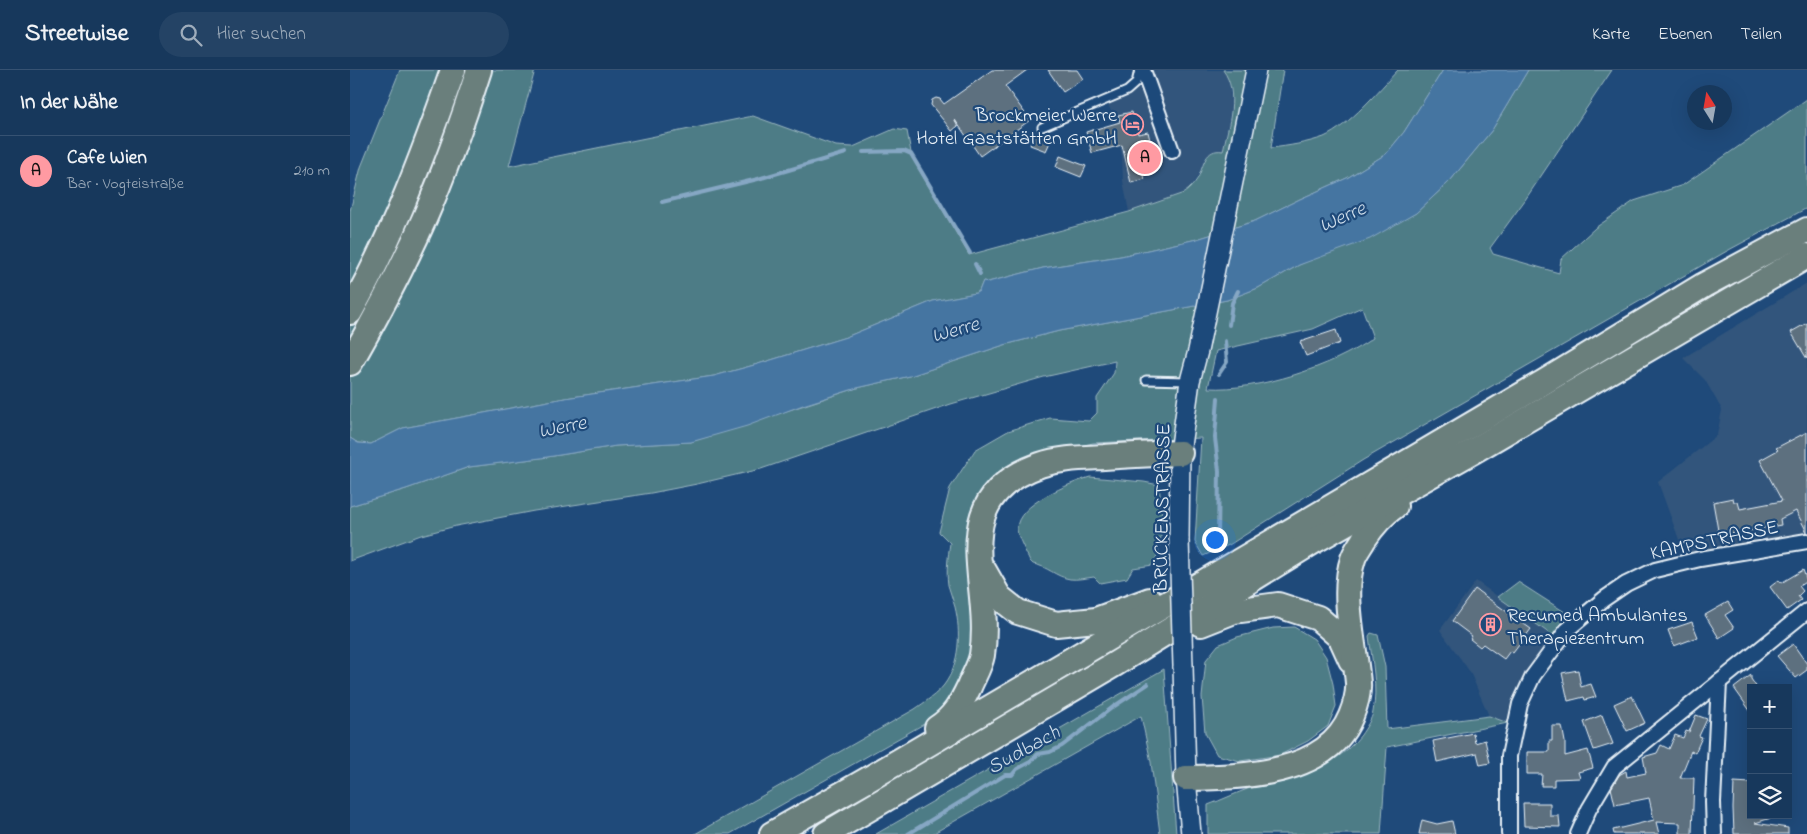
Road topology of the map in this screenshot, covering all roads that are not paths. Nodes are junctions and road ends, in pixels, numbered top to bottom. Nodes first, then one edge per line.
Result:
1 (453, 70) edge
2 (479, 70) edge
3 (1139, 70) edge
4 (1143, 70) edge
5 (1256, 70) edge
6 (1042, 127) dead end
7 (1172, 151) dead end
8 (1807, 230) edge
9 (1807, 256) edge
10 (350, 312) edge
11 (350, 363) edge
12 (1146, 380) dead end
13 (1190, 381) junction
14 (1475, 450) junction
15 (1180, 453) junction
16 (1807, 541) edge
17 (978, 558) junction
18 (1210, 577) junction
19 (1807, 610) edge
20 (1091, 678) junction
21 (1719, 682) junction
22 (1359, 686) junction
23 (1186, 778) junction
24 (867, 780) junction
25 (1188, 805) junction
26 (772, 834) edge
27 (826, 834) edge
28 (1184, 834) edge
29 (1192, 834) edge
30 (1509, 834) edge
31 (1578, 834) edge
32 (1714, 834) edge

1 - 10 highway
2 - 11 highway
3 - 6 lane
4 - 7 street
5 - 13 main road, BRÜCKENSTRASSE
8 - 18 highway
9 - 14 highway
12 - 13 lane
13 - 15 main road, BRÜCKENSTRASSE
14 - 20 highway
14 - 22 highway
15 - 17 highway
15 - 23 main road, BRÜCKENSTRASSE, bridge
16 - 30 street, KAMPSTRASSE
17 - 18 highway
17 - 24 highway
18 - 24 highway
19 - 21 street
20 - 22 highway
20 - 27 highway
21 - 31 street
21 - 32 street
22 - 23 highway
23 - 25 main road, BRÜCKENSTRASSE
24 - 26 highway
25 - 28 main road, BRÜCKENSTRASSE
25 - 29 main road, BRÜCKENSTRASSE

